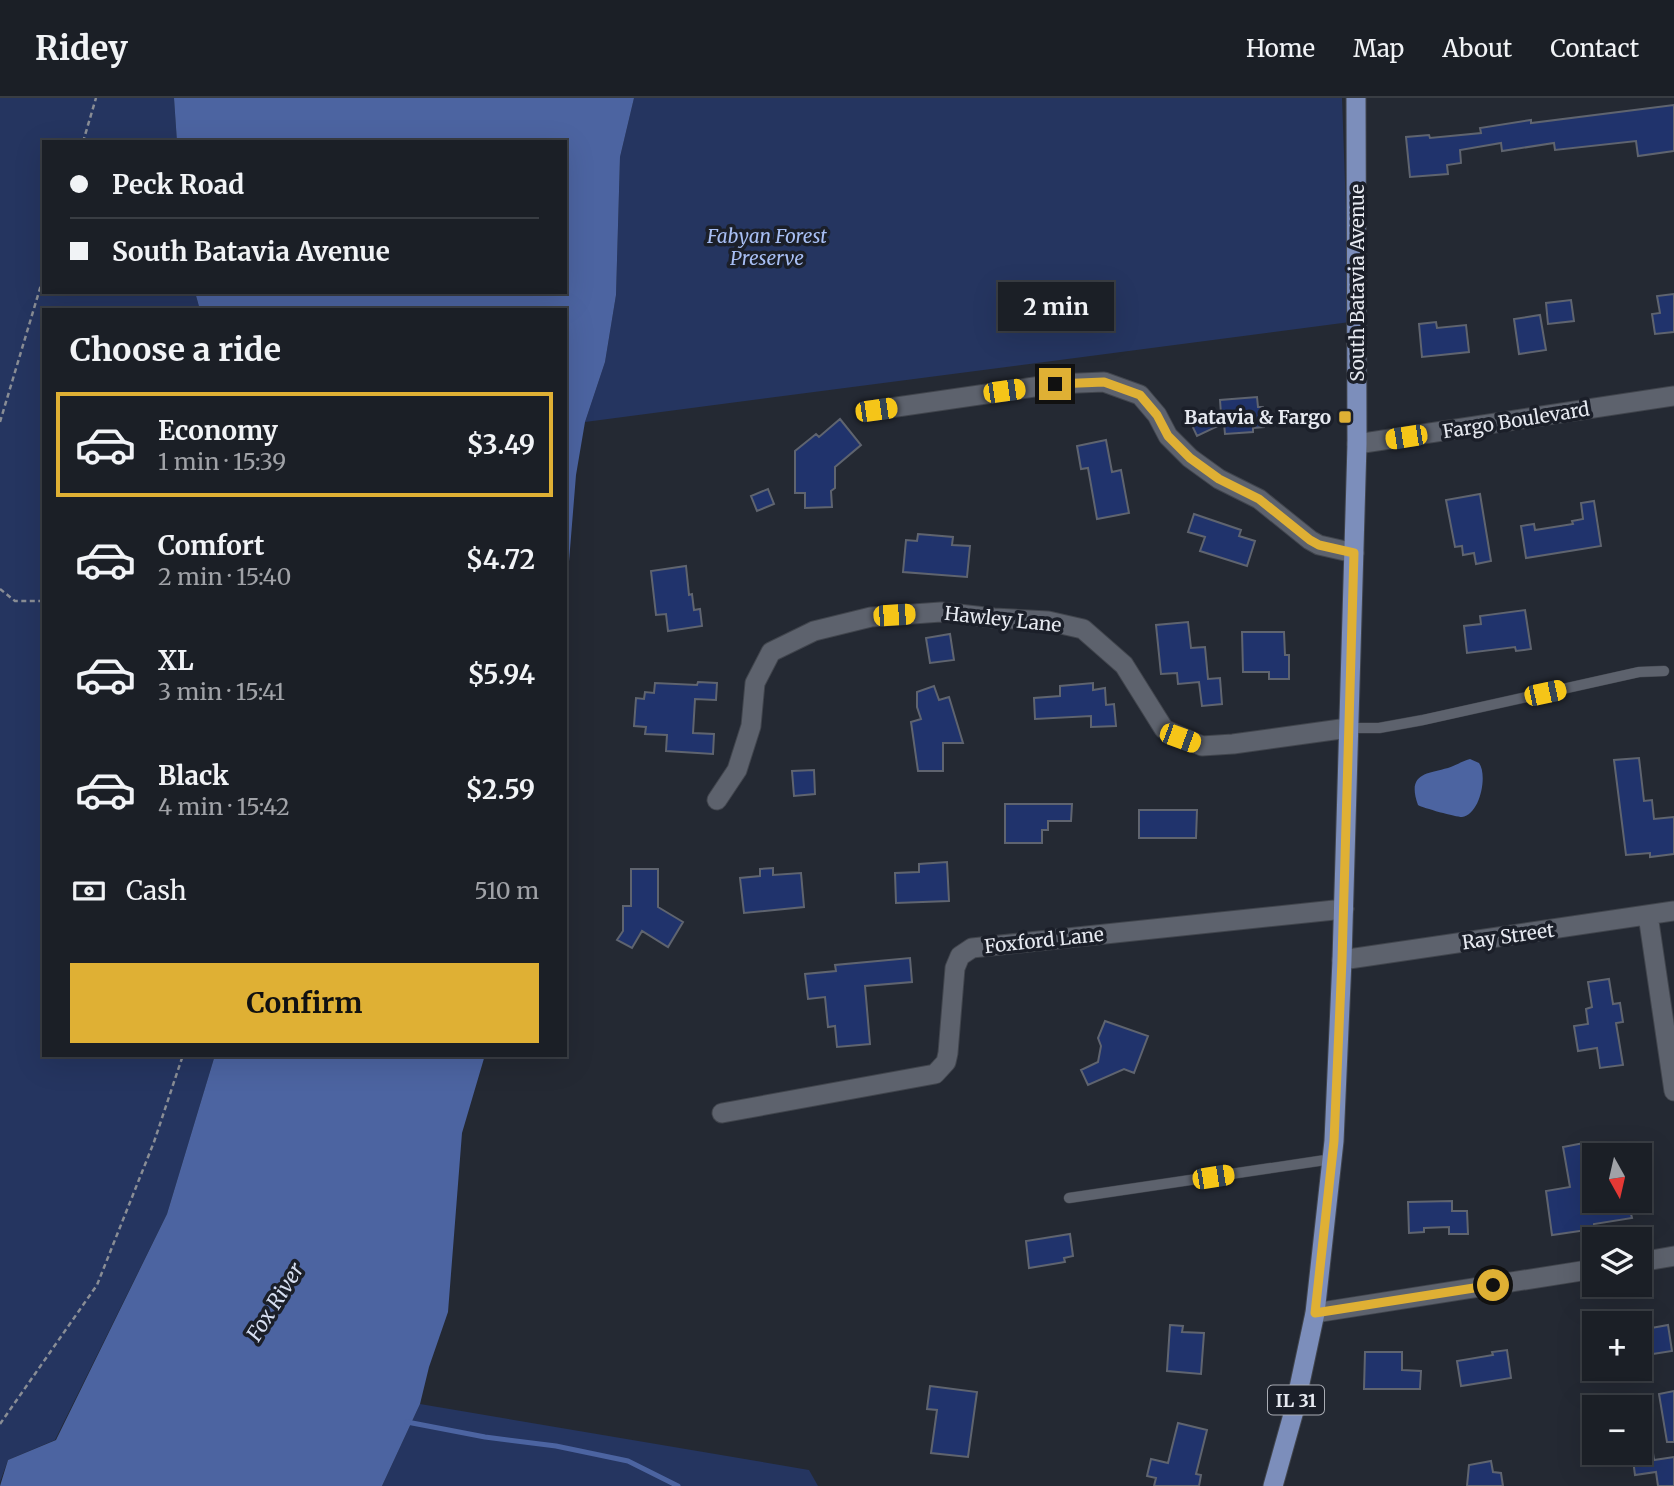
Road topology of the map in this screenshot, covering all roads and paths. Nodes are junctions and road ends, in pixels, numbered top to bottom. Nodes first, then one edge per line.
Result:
1 (96, 98) edge
2 (1356, 98) edge
3 (84, 140) edge
4 (42, 282) edge
5 (1674, 396) edge
6 (876, 410) dead end
7 (0, 422) edge
8 (1357, 444) junction
9 (1354, 553) junction
10 (0, 589) edge
11 (42, 601) edge
12 (1664, 671) dead end
13 (1348, 728) junction
14 (717, 800) dead end
15 (1343, 909) junction
16 (1674, 911) edge
17 (1648, 915) junction
18 (1342, 960) junction
19 (182, 1057) edge
20 (1674, 1091) edge
21 (722, 1113) dead end
22 (1332, 1159) junction
23 (1069, 1198) dead end
24 (1674, 1256) edge
25 (1652, 1260) edge
26 (1582, 1271) edge
27 (1315, 1313) junction
28 (0, 1424) edge
29 (1273, 1486) edge

1 - 3 path
2 - 8 main road, South Batavia Avenue / IL 31
4 - 7 path
5 - 8 street, Fargo Boulevard
6 - 9 street
8 - 9 main road, South Batavia Avenue / IL 31
9 - 13 main road, South Batavia Avenue / IL 31
10 - 11 path
12 - 13 lane
13 - 14 street, Hawley Lane
13 - 15 main road, South Batavia Avenue / IL 31
15 - 18 main road, South Batavia Avenue / IL 31
15 - 21 street, Foxford Lane
16 - 17 street, Ray Street
17 - 18 street, Ray Street
17 - 20 street
18 - 22 main road, South Batavia Avenue / IL 31
19 - 28 path
22 - 23 lane
22 - 27 main road, South Batavia Avenue / IL 31
24 - 25 street
26 - 27 street
27 - 29 main road, South Batavia Avenue / IL 31

